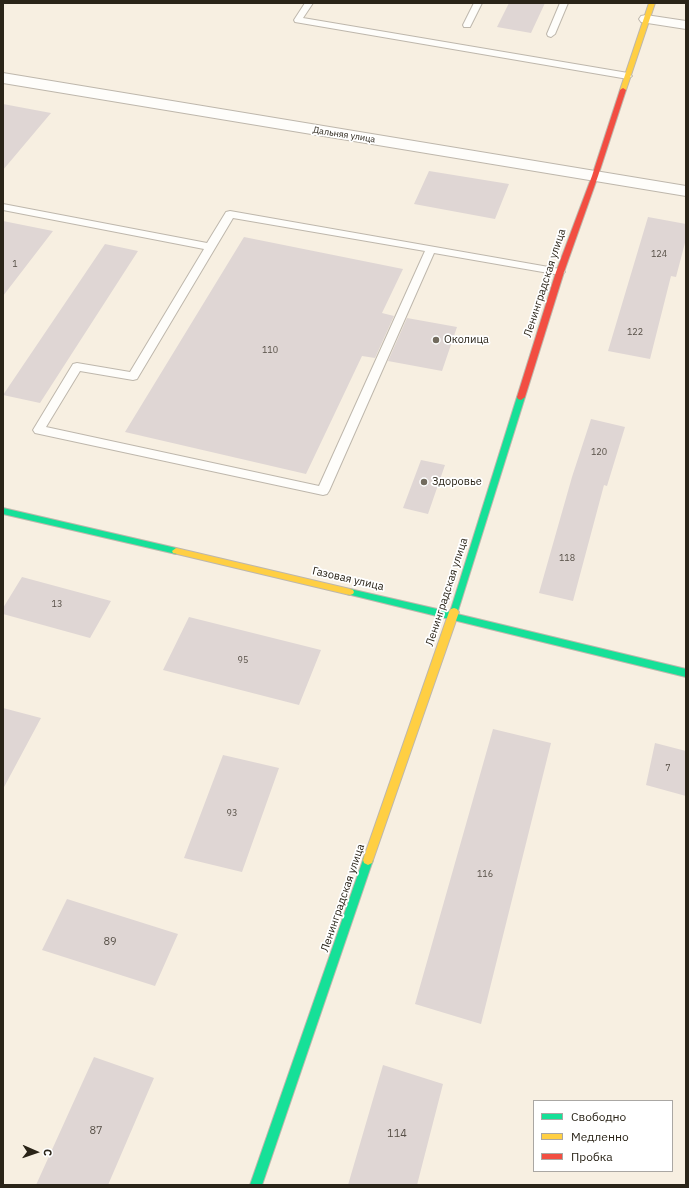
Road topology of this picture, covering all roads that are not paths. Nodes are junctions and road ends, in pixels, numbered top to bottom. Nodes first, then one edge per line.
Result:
1 (309, 3) edge
2 (478, 3) edge
3 (564, 3) edge
4 (652, 3) edge
5 (646, 19) junction
6 (686, 24) edge
7 (467, 25) dead end
8 (551, 34) dead end
9 (628, 76) junction
10 (3, 78) edge
11 (594, 176) junction
12 (686, 191) edge
13 (3, 206) edge
14 (209, 247) junction
15 (431, 249) junction
16 (560, 272) junction
17 (3, 510) edge
18 (453, 616) junction
19 (686, 673) edge
20 (256, 1185) edge

1 - 9 lane
2 - 7 lane
3 - 8 lane
4 - 5 street, Ленинградская улица
5 - 6 street
5 - 9 street, Ленинградская улица
9 - 11 street, Ленинградская улица
10 - 11 street, Дальняя улица
11 - 12 street, Дальняя улица
11 - 16 street, Ленинградская улица
13 - 14 lane
14 - 15 lane
14 - 15 lane
15 - 16 lane
16 - 18 street, Ленинградская улица
17 - 18 street, Газовая улица
18 - 19 street, Газовая улица
18 - 20 street, Ленинградская улица

